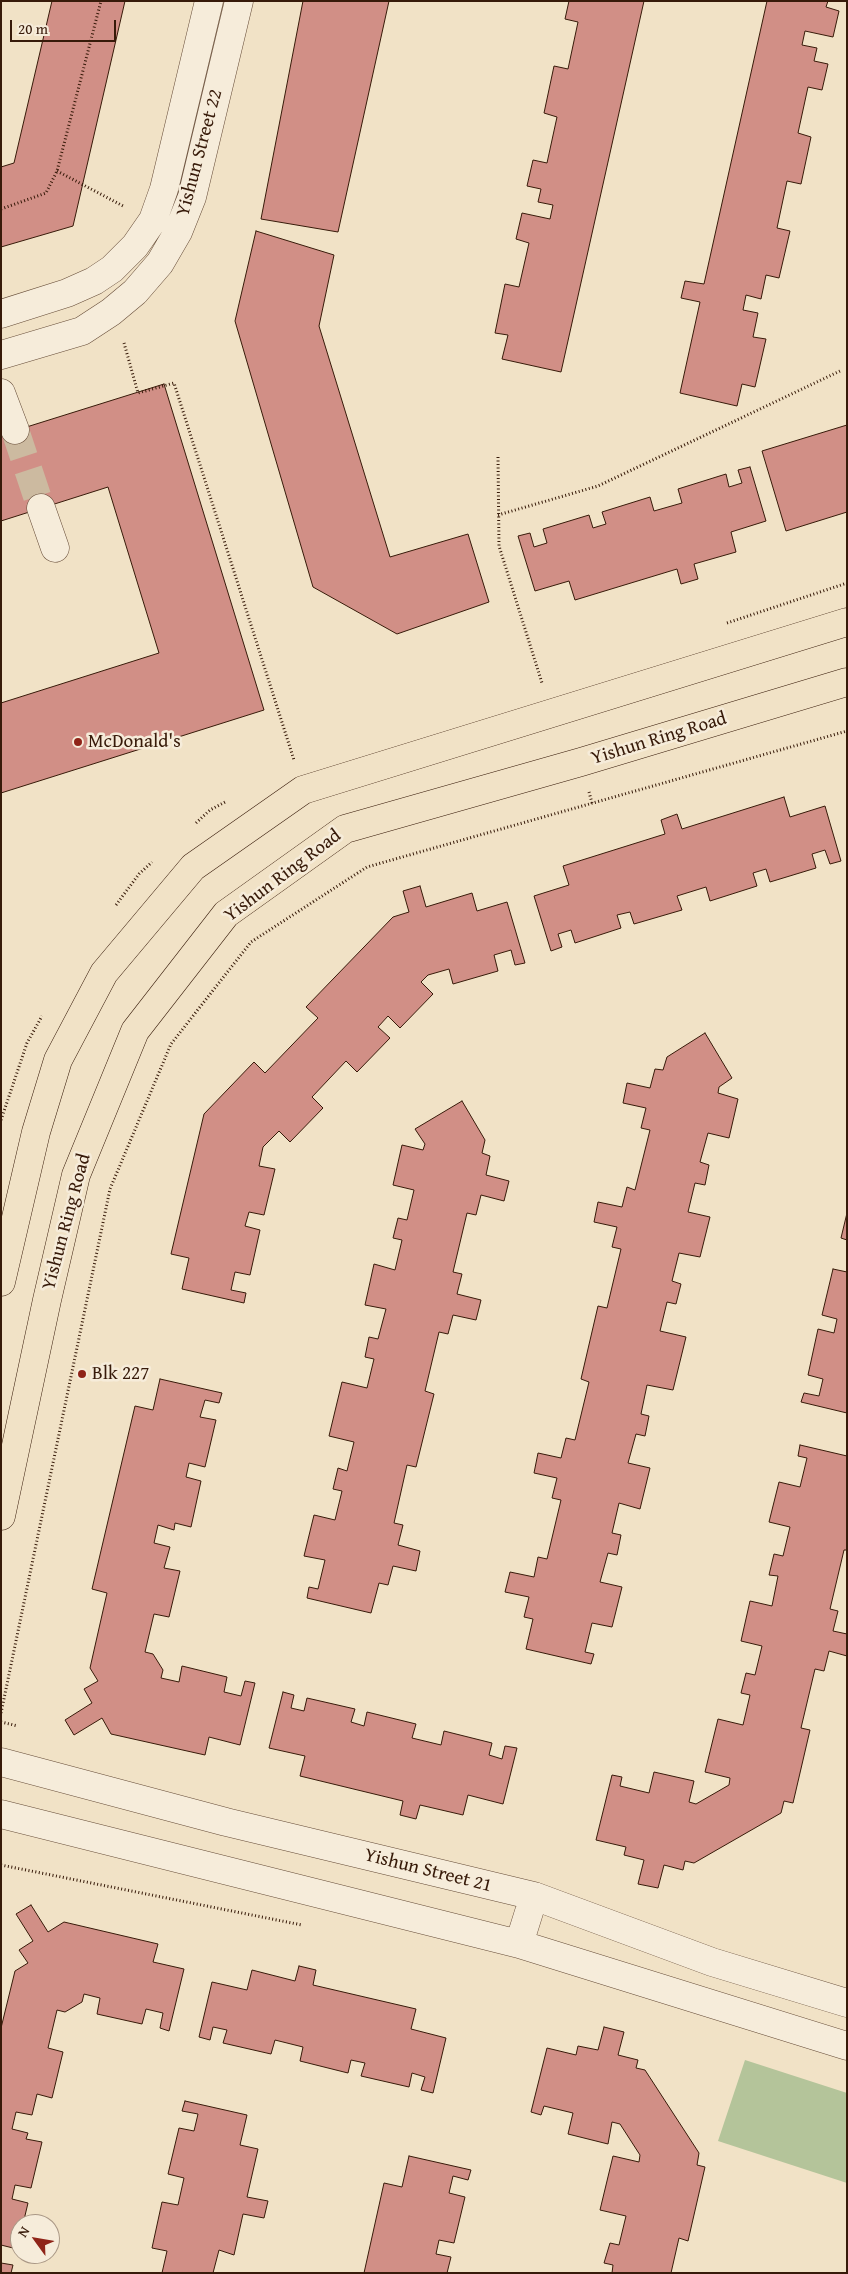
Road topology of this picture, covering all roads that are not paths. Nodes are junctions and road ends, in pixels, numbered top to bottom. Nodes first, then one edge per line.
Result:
1 (209, 1) edge
2 (239, 1) edge
3 (1, 314) edge
4 (1, 355) edge
5 (1, 393) edge
6 (15, 430) tunnel mouth
7 (41, 508) tunnel mouth
8 (55, 548) dead end
9 (847, 622) edge
10 (847, 682) edge
11 (1, 1282) edge
12 (1, 1516) edge
13 (1, 1762) edge
14 (1, 1814) edge
15 (534, 1896) junction
16 (519, 1944) junction
17 (847, 2003) edge
18 (847, 2046) edge

1 - 3 street, Yishun Street 22
2 - 4 street, Yishun Street 22
5 - 6 street
7 - 8 street
9 - 11 main road
10 - 12 main road, Yishun Ring Road
13 - 15 street, Yishun Street 21
14 - 16 street
15 - 16 street
15 - 17 street, Yishun Street 21
16 - 18 street

